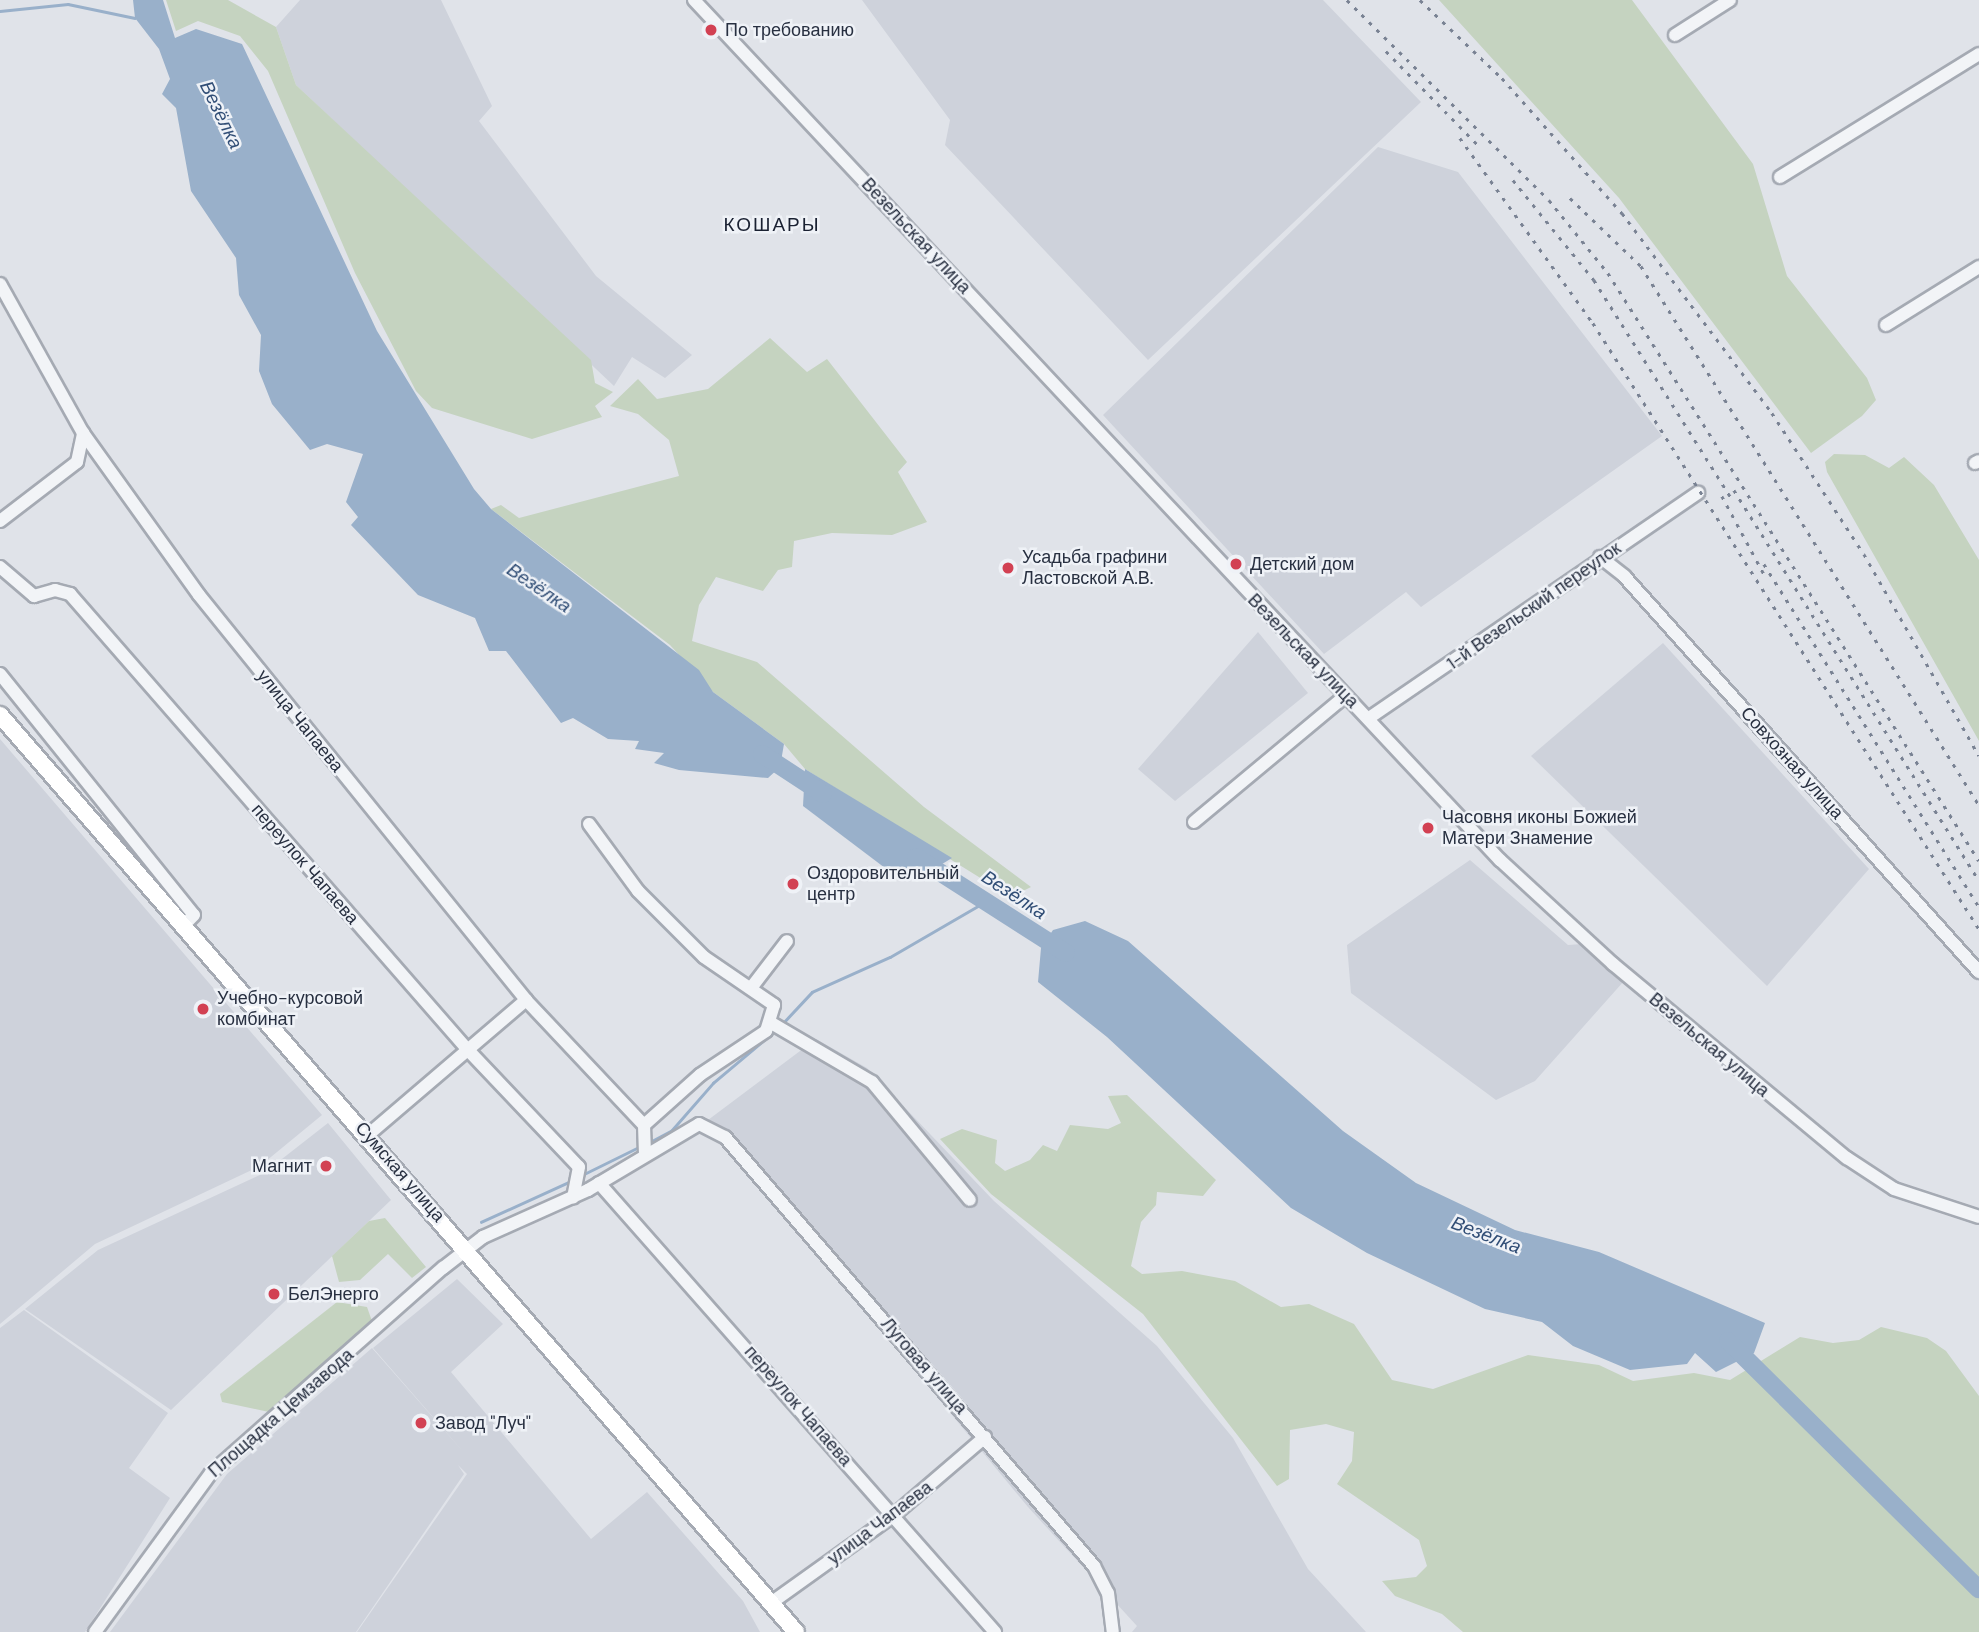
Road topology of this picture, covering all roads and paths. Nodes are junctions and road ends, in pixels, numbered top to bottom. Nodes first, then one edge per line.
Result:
1 (694, 0) edge
2 (1730, 0) edge
3 (1675, 35) dead end
4 (1979, 54) edge
5 (1780, 177) dead end
6 (1979, 267) edge
7 (0, 284) edge
8 (1886, 325) dead end
9 (83, 433) junction
10 (77, 462) junction
11 (105, 466) junction
12 (1698, 493) dead end
13 (0, 521) edge
14 (1600, 557) junction
15 (0, 567) edge
16 (0, 674) edge
17 (1345, 695) junction
18 (0, 715) edge
19 (1369, 718) junction
20 (38, 721) junction
21 (20, 736) junction
22 (1194, 822) dead end
23 (589, 824) dead end
24 (184, 925) junction
25 (787, 941) dead end
26 (1979, 972) edge
27 (751, 988) junction
28 (526, 1000) junction
29 (773, 1024) junction
30 (468, 1050) junction
31 (644, 1125) junction
32 (368, 1135) junction
33 (645, 1152) junction
34 (599, 1182) junction
35 (573, 1197) junction
36 (970, 1200) dead end
37 (1979, 1217) edge
38 (467, 1250) junction
39 (985, 1437) junction
40 (894, 1515) junction
41 (771, 1603) junction
42 (95, 1632) edge
43 (796, 1632) edge
44 (995, 1632) edge
45 (1113, 1632) edge

1 - 17 street, Везельская улица
2 - 3 street
4 - 5 street
6 - 8 street
7 - 9 street, улица Чапаева
9 - 10 street
9 - 11 street, улица Чапаева
10 - 11 street
10 - 13 street
11 - 28 street, улица Чапаева
12 - 14 street, 1-й Везельский переулок
14 - 19 street, 1-й Везельский переулок
14 - 26 street, Совхозная улица
15 - 30 street, переулок Чапаева
16 - 20 street
17 - 19 street, Везельская улица
17 - 22 street
18 - 21 main road, Сумская улица
19 - 37 street, Везельская улица
20 - 21 street
20 - 24 street
21 - 24 main road, Сумская улица
23 - 27 street
24 - 32 main road, Сумская улица
25 - 27 street
27 - 29 street
28 - 30 street
28 - 31 street, улица Чапаева
29 - 31 street
29 - 36 street
30 - 32 street
30 - 35 street, переулок Чапаева
31 - 33 street
32 - 38 main road, Сумская улица
33 - 34 street
33 - 39 street, Луговая улица
34 - 35 street
34 - 40 street, переулок Чапаева
35 - 38 street
38 - 41 main road, Сумская улица
38 - 42 street, Площадка Цемзавода
39 - 40 street, улица Чапаева
39 - 45 street, Луговая улица
40 - 41 street, улица Чапаева
40 - 44 street, переулок Чапаева
41 - 43 main road, Сумская улица

